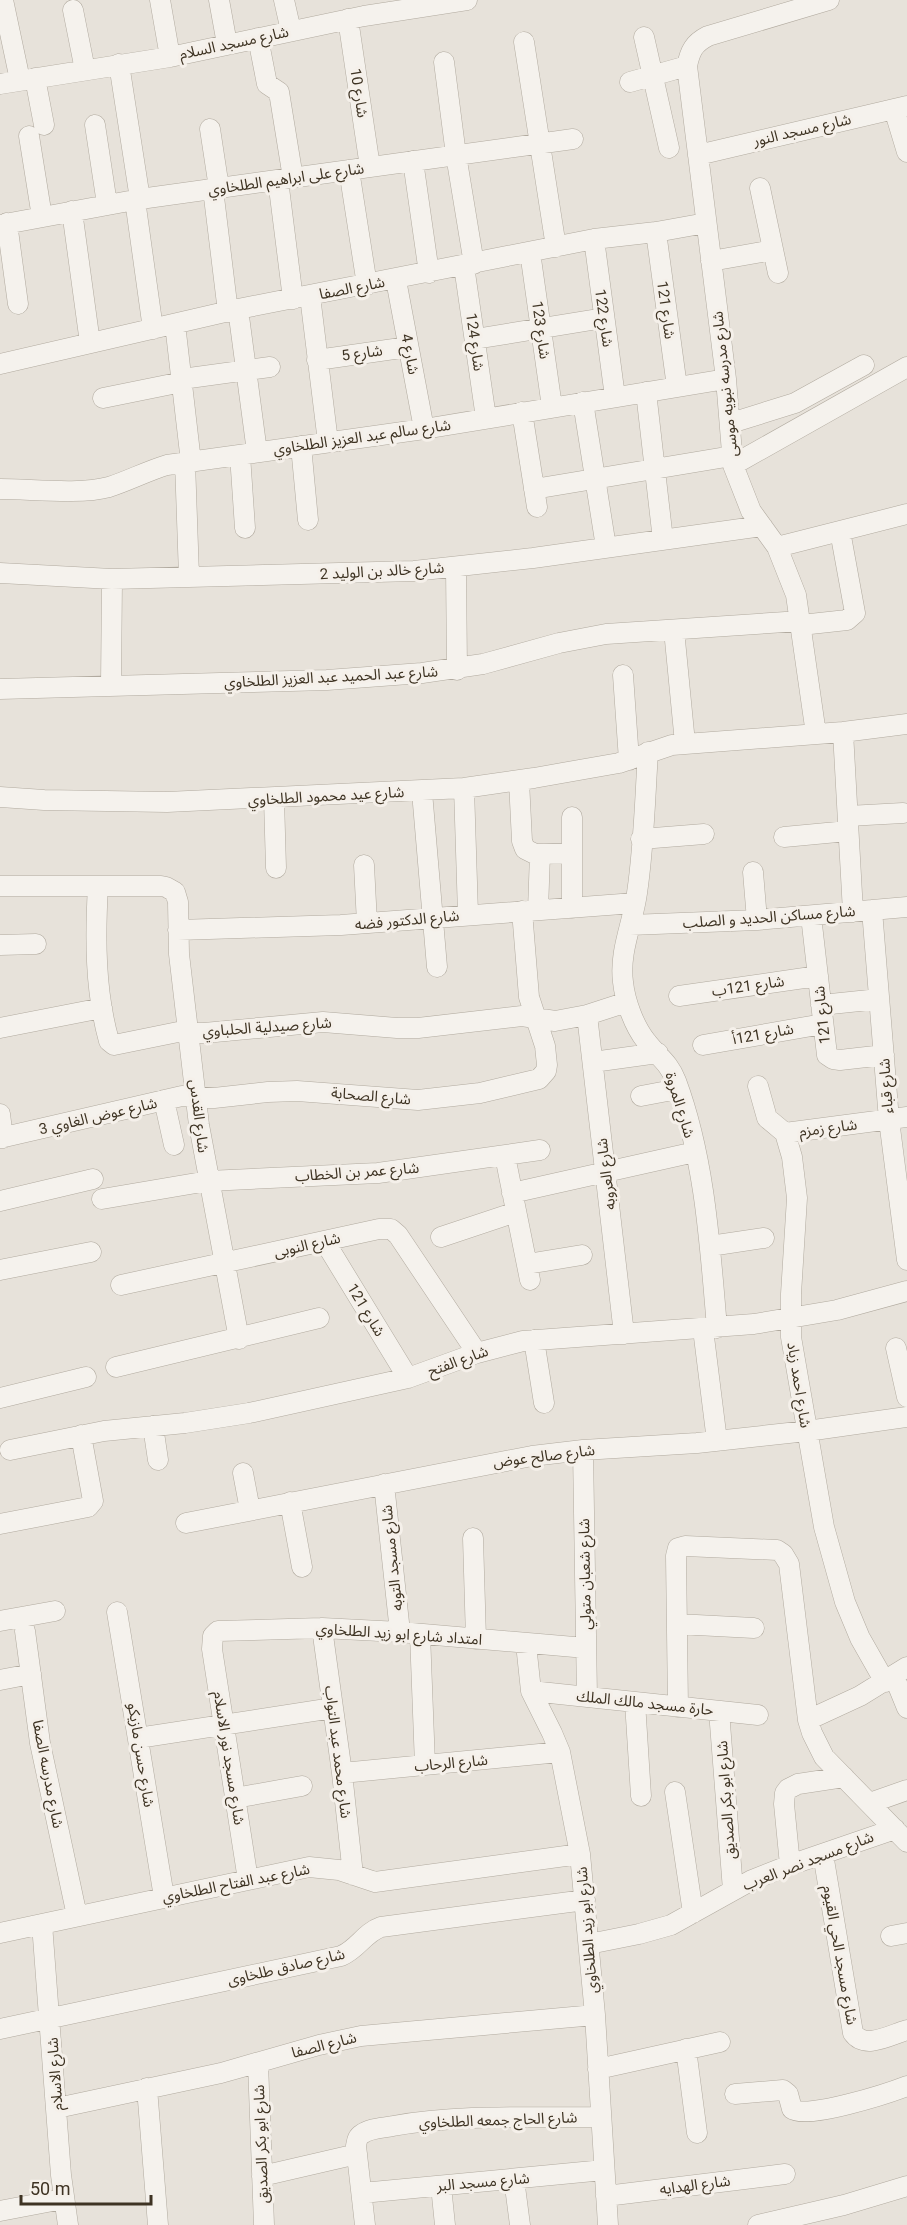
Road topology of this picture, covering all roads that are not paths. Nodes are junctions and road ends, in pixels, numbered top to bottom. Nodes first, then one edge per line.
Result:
1 (3, 0) edge
2 (160, 0) edge
3 (219, 0) edge
4 (284, 0) edge
5 (467, 0) edge
6 (829, 0) edge
7 (437, 2) edge
8 (796, 4) edge
9 (73, 10) dead end
10 (358, 12) edge
11 (291, 31) junction
12 (644, 37) dead end
13 (258, 38) junction
14 (524, 42) dead end
15 (227, 44) junction
16 (170, 57) junction
17 (689, 60) junction
18 (444, 62) dead end
19 (119, 64) junction
20 (85, 70) junction
21 (653, 76) junction
22 (28, 79) junction
23 (630, 82) dead end
24 (0, 84) edge
25 (903, 111) edge
26 (95, 125) dead end
27 (210, 129) dead end
28 (573, 138) dead end
29 (540, 143) junction
30 (669, 148) dead end
31 (907, 152) edge
32 (456, 155) junction
33 (698, 155) junction
34 (413, 161) junction
35 (370, 167) junction
36 (349, 170) junction
37 (286, 179) junction
38 (216, 188) junction
39 (760, 188) dead end
40 (137, 199) junction
41 (107, 204) junction
42 (72, 211) junction
43 (42, 217) junction
44 (706, 223) junction
45 (3, 224) edge
46 (656, 232) junction
47 (594, 239) junction
48 (555, 247) junction
49 (773, 249) junction
50 (530, 252) junction
51 (711, 261) junction
52 (469, 265) junction
53 (429, 273) junction
54 (778, 273) dead end
55 (396, 280) junction
56 (367, 285) junction
57 (301, 298) junction
58 (18, 304) dead end
59 (233, 310) junction
60 (604, 318) junction
61 (175, 324) junction
62 (153, 329) junction
63 (541, 329) junction
64 (475, 339) junction
65 (90, 343) junction
66 (408, 347) junction
67 (317, 360) junction
68 (0, 364) edge
69 (270, 367) dead end
70 (907, 367) edge
71 (246, 369) junction
72 (726, 379) junction
73 (182, 380) junction
74 (677, 387) junction
75 (646, 392) junction
76 (858, 394) junction
77 (615, 397) junction
78 (103, 398) dead end
79 (583, 402) junction
80 (552, 407) junction
81 (522, 412) junction
82 (486, 418) junction
83 (730, 423) junction
84 (424, 429) junction
85 (328, 442) junction
86 (301, 446) junction
87 (248, 453) junction
88 (733, 460) junction
89 (188, 462) junction
90 (655, 469) junction
91 (595, 479) junction
92 (0, 489) edge
93 (907, 514) edge
94 (308, 520) dead end
95 (762, 526) junction
96 (245, 528) dead end
97 (840, 531) junction
98 (663, 540) junction
99 (606, 547) junction
100 (777, 548) junction
101 (456, 567) junction
102 (0, 573) edge
103 (189, 576) junction
104 (112, 579) junction
105 (801, 623) junction
106 (674, 630) junction
107 (457, 669) junction
108 (624, 675) dead end
109 (111, 685) junction
110 (0, 689) edge
111 (907, 724) edge
112 (843, 732) junction
113 (816, 735) junction
114 (685, 743) junction
115 (648, 752) junction
116 (629, 760) junction
117 (519, 781) junction
118 (464, 788) junction
119 (422, 792) junction
120 (0, 797) edge
121 (274, 799) junction
122 (903, 813) dead end
123 (572, 817) dead end
124 (848, 824) junction
125 (704, 834) dead end
126 (784, 837) dead end
127 (641, 838) junction
128 (572, 853) junction
129 (540, 855) junction
130 (364, 865) dead end
131 (276, 868) dead end
132 (753, 872) dead end
133 (0, 886) edge
134 (98, 886) junction
135 (635, 903) junction
136 (572, 908) junction
137 (907, 908) edge
138 (530, 910) junction
139 (862, 911) junction
140 (468, 915) junction
141 (812, 916) junction
142 (433, 918) junction
143 (757, 920) junction
144 (367, 923) junction
145 (630, 925) junction
146 (178, 930) junction
147 (36, 944) dead end
148 (0, 945) edge
149 (437, 967) dead end
150 (818, 976) junction
151 (679, 996) dead end
152 (879, 999) junction
153 (627, 1002) junction
154 (102, 1008) junction
155 (822, 1014) junction
156 (587, 1015) junction
157 (536, 1018) junction
158 (0, 1028) edge
159 (189, 1032) junction
160 (703, 1045) dead end
161 (658, 1053) junction
162 (884, 1054) junction
163 (593, 1062) junction
164 (758, 1086) dead end
165 (678, 1089) junction
166 (641, 1096) dead end
167 (196, 1097) junction
168 (164, 1100) junction
169 (0, 1113) edge
170 (898, 1119) edge
171 (785, 1133) junction
172 (1, 1138) edge
173 (174, 1145) dead end
174 (540, 1150) dead end
175 (695, 1152) junction
176 (505, 1155) junction
177 (605, 1172) junction
178 (93, 1179) dead end
179 (208, 1181) junction
180 (512, 1193) junction
181 (102, 1199) dead end
182 (0, 1201) edge
183 (516, 1212) junction
184 (441, 1236) dead end
185 (905, 1237) edge
186 (764, 1238) dead end
187 (325, 1242) junction
188 (710, 1246) junction
189 (91, 1252) dead end
190 (582, 1255) dead end
191 (907, 1260) edge
192 (224, 1263) junction
193 (0, 1270) edge
194 (121, 1285) dead end
195 (907, 1292) edge
196 (319, 1318) dead end
197 (790, 1319) junction
198 (710, 1328) junction
199 (624, 1334) junction
200 (239, 1339) junction
201 (534, 1340) junction
202 (896, 1348) dead end
203 (477, 1353) junction
204 (116, 1366) dead end
205 (86, 1377) dead end
206 (408, 1378) junction
207 (907, 1397) edge
208 (0, 1398) edge
209 (544, 1403) dead end
210 (907, 1417) edge
211 (153, 1426) junction
212 (807, 1431) junction
213 (81, 1435) junction
214 (717, 1441) junction
215 (10, 1450) dead end
216 (583, 1450) junction
217 (158, 1460) dead end
218 (243, 1473) dead end
219 (384, 1484) junction
220 (290, 1502) junction
221 (250, 1510) junction
222 (186, 1523) dead end
223 (0, 1524) edge
224 (473, 1538) dead end
225 (302, 1567) dead end
226 (55, 1611) dead end
227 (117, 1612) dead end
228 (0, 1621) edge
229 (677, 1624) junction
230 (322, 1628) junction
231 (754, 1628) dead end
232 (25, 1631) dead end
233 (400, 1632) junction
234 (420, 1634) junction
235 (213, 1636) joint
236 (476, 1639) junction
237 (526, 1644) junction
238 (586, 1648) junction
239 (31, 1674) junction
240 (895, 1675) edge
241 (0, 1680) edge
242 (531, 1691) junction
243 (587, 1697) junction
244 (635, 1702) junction
245 (678, 1707) junction
246 (333, 1708) junction
247 (907, 1708) edge
248 (719, 1711) junction
249 (758, 1715) dead end
250 (808, 1720) junction
251 (224, 1724) junction
252 (138, 1738) junction
253 (560, 1752) junction
254 (425, 1765) junction
255 (342, 1773) junction
256 (844, 1778) junction
257 (302, 1786) dead end
258 (907, 1790) edge
259 (675, 1792) dead end
260 (640, 1796) dead end
261 (235, 1798) junction
262 (870, 1803) junction
263 (901, 1835) edge
264 (580, 1854) junction
265 (823, 1854) junction
266 (790, 1865) junction
267 (353, 1875) junction
268 (248, 1880) junction
269 (733, 1890) junction
270 (164, 1898) junction
271 (585, 1900) junction
272 (693, 1913) junction
273 (77, 1916) junction
274 (42, 1924) junction
275 (0, 1933) edge
276 (589, 1944) junction
277 (595, 2016) junction
278 (50, 2019) junction
279 (0, 2029) edge
280 (907, 2030) edge
281 (720, 2042) dead end
282 (686, 2049) junction
283 (258, 2063) junction
284 (598, 2069) junction
285 (907, 2086) edge
286 (147, 2088) junction
287 (735, 2094) dead end
288 (57, 2108) junction
289 (601, 2117) junction
290 (697, 2133) dead end
291 (357, 2154) junction
292 (604, 2170) junction
293 (785, 2174) dead end
294 (262, 2176) junction
295 (514, 2179) junction
296 (441, 2186) junction
297 (907, 2186) edge
298 (362, 2193) junction
299 (606, 2196) junction
300 (63, 2199) junction
301 (0, 2211) edge
302 (68, 2225) edge
303 (158, 2225) edge
304 (264, 2225) edge
305 (365, 2225) edge
306 (445, 2225) edge
307 (520, 2225) edge
308 (608, 2225) edge
309 (758, 2225) edge

1 - 22 street
2 - 16 street
3 - 15 street
4 - 11 street
5 - 7 street, شارع مسجد السلام
6 - 8 street
7 - 10 street, شارع مسجد السلام
8 - 17 street
9 - 20 street
10 - 11 street, شارع مسجد السلام
10 - 35 street, شارع 10
11 - 13 street, شارع مسجد السلام
12 - 21 street
13 - 15 street, شارع مسجد السلام
13 - 37 street
14 - 29 street
15 - 16 street, شارع مسجد السلام
16 - 19 street, شارع مسجد السلام
17 - 21 street
17 - 33 street, شارع مدرسه نبويه موسى
18 - 32 street
19 - 20 street, شارع مسجد السلام
19 - 40 street
20 - 22 street, شارع مسجد السلام
21 - 23 street
21 - 30 street
22 - 24 street, شارع مسجد السلام
22 - 43 street
25 - 31 street
25 - 33 street, شارع مسجد النور
26 - 41 street
27 - 38 street
28 - 29 street, شارع على ابراهيم الطلخاوي
29 - 32 street, شارع على ابراهيم الطلخاوي
29 - 48 street
32 - 34 street, شارع على ابراهيم الطلخاوي
32 - 52 street, شارع 124
33 - 44 street, شارع مدرسه نبويه موسى
34 - 35 street, شارع على ابراهيم الطلخاوي
34 - 53 street
35 - 36 street, شارع على ابراهيم الطلخاوي
36 - 37 street, شارع على ابراهيم الطلخاوي
36 - 56 street
37 - 38 street, شارع على ابراهيم الطلخاوي
37 - 57 street
38 - 40 street, شارع على ابراهيم الطلخاوي
38 - 59 street
39 - 49 street
40 - 41 street, شارع على ابراهيم الطلخاوي
40 - 62 street
41 - 42 street, شارع على ابراهيم الطلخاوي
42 - 43 street, شارع على ابراهيم الطلخاوي
42 - 65 street
43 - 45 street, شارع على ابراهيم الطلخاوي
44 - 46 street, شارع الصفا
44 - 51 street, شارع مدرسه نبويه موسى
45 - 58 street
46 - 47 street, شارع الصفا
46 - 74 street, شارع 121
47 - 48 street, شارع الصفا
47 - 60 street, شارع 122
48 - 50 street, شارع الصفا
49 - 51 street
49 - 54 street
50 - 52 street, شارع الصفا
50 - 63 street, شارع 123
51 - 72 street, شارع مدرسه نبويه موسى
52 - 53 street, شارع الصفا
52 - 64 street, شارع 124
53 - 55 street, شارع الصفا
55 - 56 street, شارع الصفا
55 - 66 street, شارع 4
56 - 57 street, شارع الصفا
57 - 59 street, شارع الصفا
57 - 67 street
59 - 61 street, شارع الصفا
59 - 71 street
60 - 63 street
60 - 77 street, شارع 122
61 - 62 street, شارع الصفا
61 - 73 street
62 - 65 street, شارع الصفا
63 - 64 street
63 - 80 street, شارع 123
64 - 82 street, شارع 124
65 - 68 street, شارع الصفا
66 - 67 street, شارع 5
66 - 84 street, شارع 4
67 - 85 street
69 - 71 street
70 - 76 street
71 - 73 street
71 - 87 street
72 - 74 street, شارع سالم عبد العزيز الطلخاوي
72 - 83 street, شارع مدرسه نبويه موسى
73 - 78 street
73 - 89 street
74 - 75 street, شارع سالم عبد العزيز الطلخاوي
75 - 77 street, شارع سالم عبد العزيز الطلخاوي
75 - 90 street
76 - 83 street
76 - 88 street
77 - 79 street, شارع سالم عبد العزيز الطلخاوي
79 - 80 street, شارع سالم عبد العزيز الطلخاوي
79 - 91 street
80 - 81 street, شارع سالم عبد العزيز الطلخاوي
81 - 82 street, شارع سالم عبد العزيز الطلخاوي
81 - 91 street
82 - 84 street, شارع سالم عبد العزيز الطلخاوي
83 - 88 street, شارع مدرسه نبويه موسى
84 - 85 street, شارع سالم عبد العزيز الطلخاوي
85 - 86 street, شارع سالم عبد العزيز الطلخاوي
86 - 87 street, شارع سالم عبد العزيز الطلخاوي
86 - 94 street
87 - 89 street, شارع سالم عبد العزيز الطلخاوي
87 - 96 street
88 - 90 street
88 - 95 street, شارع مدرسه نبويه موسى
89 - 92 street, شارع سالم عبد العزيز الطلخاوي
89 - 103 street
90 - 91 street
90 - 98 street
91 - 99 street
93 - 97 street
95 - 98 street, شارع خالد بن الوليد 2
95 - 100 street, شارع مدرسه نبويه موسى
97 - 100 street
97 - 105 street, شارع عبد الحميد عبد العزيز الطلخاوي
98 - 99 street, شارع خالد بن الوليد 2
99 - 101 street, شارع خالد بن الوليد 2
100 - 105 street, شارع مدرسه نبويه موسى
101 - 103 street, شارع خالد بن الوليد 2
101 - 107 street
102 - 104 street, شارع خالد بن الوليد 2
103 - 104 street, شارع خالد بن الوليد 2
104 - 109 street
105 - 106 street, شارع عبد الحميد عبد العزيز الطلخاوي
105 - 113 street, شارع مدرسه نبويه موسى
106 - 107 street, شارع عبد الحميد عبد العزيز الطلخاوي
106 - 114 street
107 - 109 street, شارع عبد الحميد عبد العزيز الطلخاوي
108 - 116 street
109 - 110 street, شارع عبد الحميد عبد العزيز الطلخاوي
111 - 112 street
112 - 113 street
112 - 124 street, شارع قباء
113 - 114 street
114 - 115 street
115 - 116 street, شارع عيد محمود الطلخاوي
115 - 127 street, شارع المروة
116 - 117 street, شارع عيد محمود الطلخاوي
117 - 118 street, شارع عيد محمود الطلخاوي
117 - 129 street
118 - 119 street, شارع عيد محمود الطلخاوي
118 - 140 street
119 - 121 street, شارع عيد محمود الطلخاوي
119 - 142 street
120 - 121 street, شارع عيد محمود الطلخاوي
121 - 131 street
122 - 124 street
123 - 128 street
124 - 126 street
124 - 139 street, شارع قباء
125 - 127 street
127 - 135 street, شارع المروة
128 - 129 street
128 - 136 street
129 - 138 street
130 - 144 street
132 - 143 street
133 - 134 street
134 - 146 street, شارع القدس
134 - 154 street
135 - 136 street, شارع الدكتور فضه
135 - 145 street, شارع المروة
136 - 138 street, شارع الدكتور فضه
137 - 139 street, شارع مساكن الحديد و الصلب
138 - 140 street, شارع الدكتور فضه
138 - 157 street
139 - 141 street, شارع مساكن الحديد و الصلب
139 - 152 street, شارع قباء
140 - 142 street, شارع الدكتور فضه
141 - 143 street, شارع مساكن الحديد و الصلب
141 - 150 street, شارع 121
142 - 144 street, شارع الدكتور فضه
142 - 149 street
143 - 145 street, شارع مساكن الحديد و الصلب
144 - 146 street, شارع الدكتور فضه
145 - 153 street, شارع المروة
146 - 159 street, شارع القدس
147 - 148 street
150 - 151 street, شارع 121ب
150 - 155 street, شارع 121
152 - 155 street, شارع 121أ
152 - 162 street, شارع قباء
153 - 156 street, شارع صيدلية الحلباوي
153 - 161 street, شارع المروة
154 - 158 street
154 - 159 street, شارع صيدلية الحلباوي
155 - 160 street, شارع 121أ
155 - 162 street, شارع 121
156 - 157 street, شارع صيدلية الحلباوي
156 - 163 street, شارع العروبه
157 - 159 street, شارع صيدلية الحلباوي
157 - 167 street, شارع الصحابة
159 - 167 street, شارع القدس
161 - 163 street
161 - 165 street, شارع المروة
162 - 170 street, شارع قباء
163 - 177 street, شارع العروبه
164 - 171 street, شارع احمد زياد
165 - 166 street
165 - 175 street, شارع المروة
167 - 168 street, شارع عوض الغاوي 3
167 - 179 street, شارع القدس
168 - 172 street, شارع عوض الغاوي 3
168 - 173 street
169 - 172 street
170 - 171 street, شارع زمزم
170 - 185 street, شارع قباء
171 - 197 street, شارع احمد زياد
174 - 176 street, شارع عمر بن الخطاب
175 - 177 street
175 - 188 street, شارع المروة
176 - 179 street, شارع عمر بن الخطاب
176 - 180 street
177 - 180 street
177 - 199 street, شارع العروبه
178 - 182 street
179 - 181 street, شارع عمر بن الخطاب
179 - 192 street, شارع القدس
180 - 183 street
183 - 184 street
183 - 190 street
185 - 191 street, شارع قباء
186 - 188 street
187 - 192 street, شارع النوبى
187 - 203 street, شارع النوبى
187 - 206 street, شارع 121
188 - 198 street, شارع المروة
189 - 193 street
192 - 194 street, شارع النوبى
192 - 200 street, شارع القدس
195 - 197 street, شارع الفتح
196 - 200 street
197 - 198 street, شارع الفتح
197 - 212 street, شارع احمد زياد
198 - 199 street, شارع الفتح
198 - 214 street, شارع المروة
199 - 201 street, شارع الفتح
200 - 204 street
201 - 203 street, شارع الفتح
201 - 209 street
202 - 207 street
203 - 206 street, شارع الفتح
205 - 208 street
206 - 211 street, شارع الفتح
210 - 212 street, شارع صالح عوض
211 - 213 street, شارع الفتح
211 - 217 street
212 - 214 street, شارع صالح عوض
212 - 240 street, شارع احمد زياد
213 - 215 street, شارع الفتح
213 - 223 street
214 - 216 street, شارع صالح عوض
216 - 219 street, شارع صالح عوض
216 - 238 street, شارع شعبان متولي
218 - 221 street
219 - 220 street, شارع صالح عوض
219 - 233 street, شارع مسجد التوبه
220 - 221 street, شارع صالح عوض
220 - 225 street
221 - 222 street, شارع صالح عوض
224 - 236 street
226 - 228 street
227 - 252 street, شارع حسن مازيكو
229 - 231 street
229 - 245 street
229 - 250 street
230 - 233 street, امتداد شارع ابو زيد الطلخاوي
230 - 235 street, امتداد شارع ابو زيد الطلخاوي
230 - 246 street, شارع محمد عبد التواب
232 - 239 street, شارع مدرسه الصفا
233 - 234 street, امتداد شارع ابو زيد الطلخاوي
234 - 236 street, امتداد شارع ابو زيد الطلخاوي
234 - 254 street
235 - 251 street, شارع مسجد نور الاسلام
236 - 237 street, امتداد شارع ابو زيد الطلخاوي
237 - 238 street, امتداد شارع ابو زيد الطلخاوي
237 - 242 street, شارع ابو زيد الطلخاوي
238 - 243 street, شارع شعبان متولي
239 - 241 street
239 - 273 street, شارع مدرسه الصفا
240 - 247 street, شارع احمد زياد
240 - 250 street
242 - 243 street, حارة مسجد مالك الملك
242 - 253 street, شارع ابو زيد الطلخاوي
243 - 244 street, حارة مسجد مالك الملك
244 - 245 street, حارة مسجد مالك الملك
244 - 260 street
245 - 248 street, حارة مسجد مالك الملك
246 - 251 street
246 - 255 street, شارع محمد عبد التواب
248 - 249 street, حارة مسجد مالك الملك
248 - 269 street, شارع ابو بكر الصديق
250 - 256 street
251 - 252 street
251 - 261 street, شارع مسجد نور الاسلام
252 - 270 street, شارع حسن مازيكو
253 - 254 street, شارع الرحاب
253 - 264 street, شارع ابو زيد الطلخاوي
254 - 255 street, شارع الرحاب
255 - 267 street, شارع محمد عبد التواب
256 - 262 street
256 - 266 street
257 - 261 street
258 - 262 street
259 - 272 street
261 - 268 street, شارع مسجد نور الاسلام
262 - 263 street
263 - 265 street, شارع مسجد نصر العرب
264 - 267 street, شارع عبد الفتاح الطلخاوي
264 - 271 street, شارع ابو زيد الطلخاوي
265 - 266 street, شارع مسجد نصر العرب
265 - 280 street, شارع مسجد الحي القيوم
266 - 269 street, شارع مسجد نصر العرب
267 - 268 street, شارع عبد الفتاح الطلخاوي
268 - 270 street, شارع عبد الفتاح الطلخاوي
269 - 272 street, شارع مسجد نصر العرب
270 - 273 street, شارع عبد الفتاح الطلخاوي
271 - 276 street, شارع ابو زيد الطلخاوي
271 - 278 street, شارع صادق طلخاوى
272 - 276 street, شارع مسجد نصر العرب
273 - 274 street, شارع عبد الفتاح الطلخاوي
274 - 275 street, شارع عبد الفتاح الطلخاوي
274 - 278 street, شارع الاسلام
276 - 277 street, شارع ابو زيد الطلخاوي
277 - 283 street, شارع الصفا
277 - 284 street, شارع ابو زيد الطلخاوي
278 - 279 street, شارع صادق طلخاوى
278 - 288 street, شارع الاسلام
281 - 282 street
282 - 284 street
282 - 290 street
283 - 286 street, شارع الصفا
283 - 294 street, شارع ابو بكر الصديق
284 - 289 street, شارع ابو زيد الطلخاوي
285 - 287 street
286 - 288 street, شارع الصفا
286 - 303 street
288 - 300 street, شارع الاسلام
289 - 291 street, شارع الحاج جمعه الطلخاوي
289 - 292 street, شارع ابو زيد الطلخاوي
291 - 294 street
291 - 298 street
292 - 295 street, شارع مسجد البر
292 - 299 street, شارع ابو زيد الطلخاوي
293 - 299 street, شارع الهدايه
294 - 304 street, شارع ابو بكر الصديق
295 - 296 street, شارع مسجد البر
295 - 307 street
296 - 298 street, شارع مسجد البر
296 - 306 street
297 - 309 street
298 - 305 street
299 - 308 street, شارع ابو زيد الطلخاوي
300 - 301 street
300 - 302 street, شارع الاسلام

